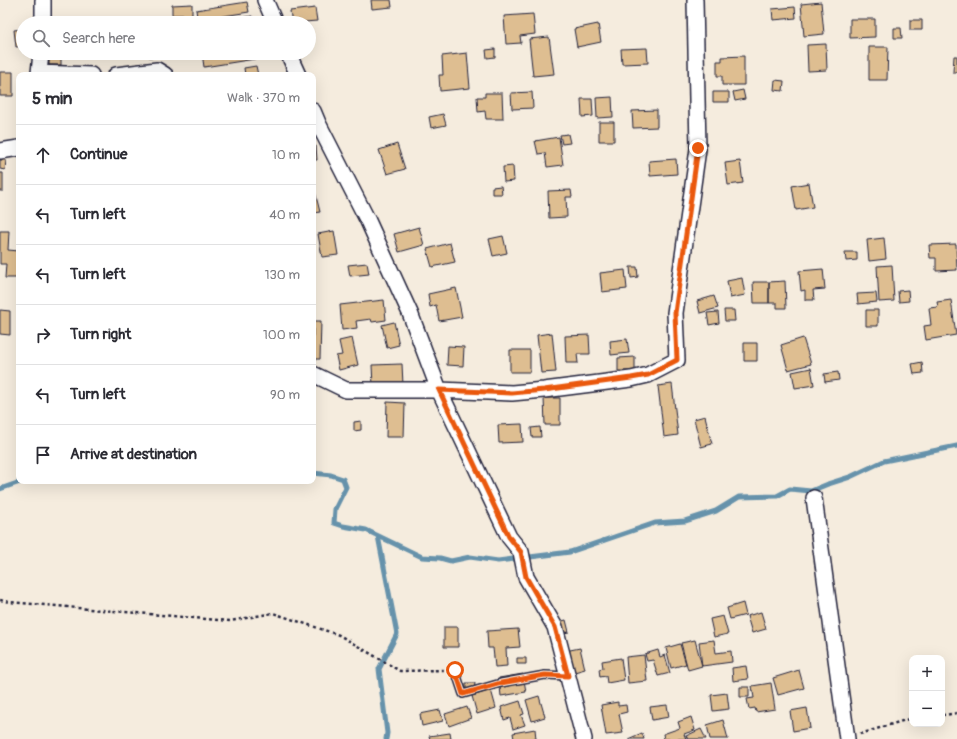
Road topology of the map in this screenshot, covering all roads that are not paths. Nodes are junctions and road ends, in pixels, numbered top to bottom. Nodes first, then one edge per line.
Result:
1 (43, 0) edge
2 (265, 0) edge
3 (695, 0) edge
4 (42, 16) edge
5 (272, 16) edge
6 (40, 60) edge
7 (291, 60) edge
8 (39, 72) edge
9 (141, 72) edge
10 (160, 72) edge
11 (297, 72) edge
12 (316, 118) edge
13 (16, 148) edge
14 (0, 151) edge
15 (316, 375) edge
16 (439, 390) junction
17 (814, 498) dead end
18 (455, 670) road end
19 (568, 676) junction
20 (584, 739) edge
21 (846, 739) edge

1 - 4 street
2 - 5 street
3 - 16 street
6 - 8 street
7 - 11 street
9 - 10 street
12 - 16 street
13 - 14 street
15 - 16 street
16 - 19 street
17 - 21 street
18 - 19 lane
19 - 20 street

